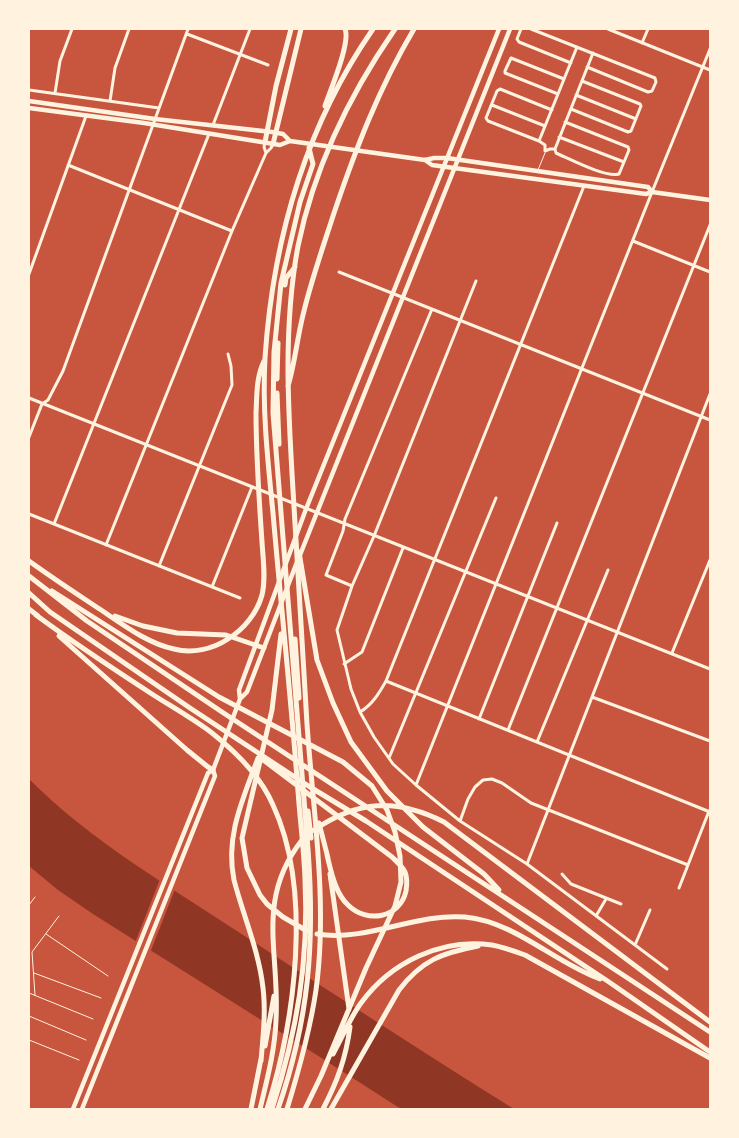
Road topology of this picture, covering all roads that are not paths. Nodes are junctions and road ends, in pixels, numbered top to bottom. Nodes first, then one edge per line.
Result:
1 (72, 29) edge
2 (129, 29) edge
3 (188, 29) edge
4 (250, 29) edge
5 (290, 29) edge
6 (301, 29) edge
7 (345, 29) edge
8 (373, 29) edge
9 (395, 29) edge
10 (414, 29) edge
11 (499, 29) edge
12 (510, 29) edge
13 (521, 29) edge
14 (531, 29) edge
15 (608, 29) edge
16 (648, 29) edge
17 (186, 34) junction
18 (642, 43) junction
19 (577, 47) junction
20 (710, 49) edge
21 (593, 53) junction
22 (241, 54) junction
23 (571, 62) junction
24 (268, 65) dead end
25 (588, 67) junction
26 (703, 68) junction
27 (710, 70) edge
28 (564, 79) junction
29 (582, 81) junction
30 (29, 90) edge
31 (55, 93) junction
32 (558, 94) junction
33 (576, 95) junction
34 (29, 101) edge
35 (110, 101) junction
36 (492, 105) junction
37 (29, 108) edge
38 (159, 108) junction
39 (571, 109) junction
40 (552, 110) junction
41 (86, 116) junction
42 (155, 118) junction
43 (636, 119) junction
44 (565, 122) junction
45 (319, 124) junction
46 (153, 125) junction
47 (213, 125) junction
48 (545, 126) junction
49 (268, 132) junction
50 (275, 133) junction
51 (209, 134) junction
52 (560, 137) junction
53 (539, 141) junction
54 (265, 142) junction
55 (290, 142) junction
56 (273, 144) junction
57 (309, 147) junction
58 (555, 149) junction
59 (355, 151) junction
60 (546, 151) junction
61 (266, 153) junction
62 (447, 158) junction
63 (425, 160) junction
64 (458, 160) junction
65 (624, 162) junction
66 (68, 165) junction
67 (444, 166) junction
68 (454, 168) junction
69 (537, 171) junction
70 (584, 186) junction
71 (129, 189) junction
72 (652, 192) junction
73 (710, 200) edge
74 (180, 210) junction
75 (710, 225) edge
76 (232, 231) junction
77 (633, 240) junction
78 (694, 265) junction
79 (296, 266) junction
80 (339, 272) dead end
81 (710, 272) edge
82 (29, 274) edge
83 (476, 281) dead end
84 (393, 295) junction
85 (402, 298) junction
86 (432, 309) junction
87 (460, 320) junction
88 (521, 345) junction
89 (228, 354) dead end
90 (265, 358) junction
91 (582, 369) junction
92 (287, 391) junction
93 (643, 394) junction
94 (710, 394) edge
95 (29, 398) edge
96 (42, 404) junction
97 (701, 417) junction
98 (710, 420) edge
99 (94, 424) junction
100 (29, 437) edge
101 (147, 446) junction
102 (199, 466) junction
103 (252, 487) junction
104 (281, 492) junction
105 (496, 498) dead end
106 (306, 509) junction
107 (316, 513) junction
108 (29, 514) edge
109 (557, 523) dead end
110 (54, 524) junction
111 (344, 524) junction
112 (296, 534) junction
113 (374, 536) junction
114 (106, 545) junction
115 (403, 548) junction
116 (29, 560) edge
117 (435, 560) junction
118 (710, 560) edge
119 (159, 566) junction
120 (608, 570) dead end
121 (465, 573) junction
122 (30, 578) edge
123 (496, 585) junction
124 (352, 586) junction
125 (212, 587) junction
126 (29, 593) edge
127 (527, 597) junction
128 (240, 598) dead end
129 (97, 607) junction
130 (29, 608) edge
131 (557, 609) junction
132 (36, 615) junction
133 (586, 620) junction
134 (282, 623) junction
135 (617, 633) junction
136 (255, 645) junction
137 (264, 648) junction
138 (672, 653) junction
139 (344, 664) junction
140 (710, 669) edge
141 (386, 681) junction
142 (415, 693) junction
143 (592, 697) junction
144 (240, 699) junction
145 (447, 706) junction
146 (190, 708) junction
147 (360, 712) junction
148 (479, 718) junction
149 (297, 720) junction
150 (508, 730) junction
151 (710, 741) edge
152 (537, 742) junction
153 (263, 744) junction
154 (569, 755) junction
155 (389, 758) junction
156 (213, 770) junction
157 (416, 785) junction
158 (314, 805) junction
159 (548, 810) junction
160 (710, 811) edge
161 (460, 821) junction
162 (328, 855) junction
163 (527, 864) junction
164 (688, 865) junction
165 (562, 874) dead end
166 (679, 888) dead end
167 (503, 895) junction
168 (35, 897) dead end
169 (606, 898) junction
170 (621, 904) dead end
171 (29, 905) edge
172 (650, 910) dead end
173 (313, 911) junction
174 (58, 916) dead end
175 (596, 916) junction
176 (45, 933) junction
177 (486, 944) junction
178 (635, 945) junction
179 (29, 950) edge
180 (32, 952) junction
181 (667, 970) dead end
182 (34, 973) junction
183 (108, 976) dead end
184 (276, 980) junction
185 (609, 982) junction
186 (29, 993) edge
187 (35, 995) junction
188 (101, 998) dead end
189 (29, 1016) edge
190 (93, 1019) dead end
191 (710, 1022) edge
192 (710, 1032) edge
193 (29, 1040) edge
194 (86, 1040) dead end
195 (710, 1052) edge
196 (710, 1058) edge
197 (79, 1060) dead end
198 (261, 1061) junction
199 (321, 1076) junction
200 (273, 1108) edge
201 (73, 1109) edge
202 (82, 1109) edge
203 (251, 1109) edge
204 (260, 1109) edge
205 (288, 1109) edge
206 (305, 1109) edge
207 (323, 1109) edge
208 (331, 1109) edge

1 - 31 street
2 - 35 street
3 - 17 street
4 - 22 street
5 - 49 highway
6 - 50 highway
7 - 45 highway
8 - 45 highway
9 - 79 highway
10 - 59 highway
11 - 62 main road
12 - 64 main road
13 - 23 street
14 - 19 street
15 - 18 street
16 - 18 street
17 - 22 street
17 - 38 street
18 - 26 street
19 - 21 street
19 - 23 street
20 - 26 street
21 - 25 street
21 - 25 street
22 - 24 street
22 - 47 street
23 - 28 street
25 - 29 street
26 - 27 street
26 - 72 street
28 - 32 street
28 - 32 street
29 - 33 street
29 - 43 street
30 - 31 street
31 - 35 street
32 - 40 street
33 - 39 street
33 - 43 street
34 - 42 main road
35 - 38 street
36 - 40 street
36 - 48 street
36 - 53 street
37 - 41 main road
38 - 42 street
39 - 43 street
39 - 44 street
40 - 48 street
41 - 46 main road
41 - 66 street
42 - 46 street
42 - 47 main road
44 - 52 street
44 - 65 street
45 - 57 highway
46 - 51 main road
46 - 71 street
47 - 49 main road
48 - 53 street
49 - 50 main road
49 - 54 highway
50 - 55 main road
50 - 56 highway
51 - 54 main road
51 - 74 street
52 - 58 street
52 - 65 street
53 - 60 street
54 - 56 main road
54 - 61 street
55 - 56 main road
55 - 59 main road
56 - 61 street
57 - 90 highway
57 - 104 highway
58 - 60 street
58 - 65 street
59 - 63 main road
59 - 92 highway
60 - 69 lane
61 - 76 street
62 - 63 main road
62 - 64 main road
62 - 67 main road
63 - 67 main road
64 - 68 main road
64 - 69 main road
66 - 71 street
66 - 82 street
67 - 68 main road
67 - 84 main road
68 - 70 main road
68 - 85 main road
69 - 72 main road
70 - 72 main road
70 - 88 street
71 - 74 street
71 - 96 street
72 - 73 main road
72 - 77 street
74 - 76 street
74 - 99 street
75 - 78 street
76 - 101 street
77 - 78 street
77 - 91 street
78 - 81 street
78 - 93 street
79 - 92 highway
79 - 104 highway
80 - 84 street
83 - 87 street
84 - 85 street
84 - 106 main road
85 - 86 street
85 - 107 main road
86 - 87 street
86 - 111 street
87 - 88 street
87 - 113 street
88 - 91 street
88 - 117 street
89 - 102 street
90 - 129 highway
90 - 134 highway
91 - 93 street
91 - 123 street
92 - 112 highway
93 - 97 street
93 - 131 street
94 - 97 street
95 - 96 street
96 - 99 street
96 - 100 street
97 - 98 street
97 - 135 street
99 - 101 street
99 - 110 street
101 - 102 street
101 - 114 street
102 - 103 street
102 - 119 street
103 - 106 street
103 - 125 street
104 - 149 highway
104 - 149 highway
105 - 121 street
106 - 107 street
106 - 136 main road
107 - 111 street
107 - 137 main road
108 - 110 street
109 - 127 street
110 - 114 street
111 - 113 street
111 - 124 street
112 - 158 highway
112 - 167 highway
113 - 115 street
113 - 124 street
114 - 119 street
115 - 117 street
115 - 139 street
116 - 129 highway
117 - 121 street
117 - 141 street
118 - 138 street
119 - 125 street
120 - 133 street
121 - 123 street
121 - 142 street
122 - 167 highway
122 - 199 highway
123 - 127 street
123 - 145 street
124 - 139 street
125 - 128 street
126 - 146 highway
127 - 131 street
127 - 148 street
129 - 136 highway
130 - 132 highway
131 - 133 street
131 - 150 street
132 - 156 highway
132 - 200 highway
133 - 135 street
133 - 152 street
134 - 149 highway
134 - 153 highway
135 - 138 street
135 - 143 street
136 - 137 highway
136 - 144 main road
137 - 144 main road
138 - 140 street
139 - 147 street
141 - 142 street
141 - 147 street
142 - 145 street
142 - 155 street
143 - 151 street
143 - 154 street
144 - 156 main road
145 - 148 street
145 - 157 street
146 - 162 highway
146 - 185 highway
147 - 155 street
148 - 150 street
149 - 173 highway
149 - 173 highway
150 - 152 street
152 - 154 street
153 - 185 highway
153 - 198 highway
154 - 159 street
154 - 160 street
155 - 157 street
156 - 201 main road
156 - 202 main road
157 - 161 street
158 - 162 highway
158 - 173 highway
159 - 161 street
159 - 163 street
159 - 164 street
160 - 164 street
161 - 163 street
162 - 207 highway
163 - 175 street
164 - 166 street
165 - 169 street
167 - 192 highway
168 - 171 lane
169 - 170 street
169 - 175 street
172 - 178 street
173 - 200 highway
173 - 200 highway
173 - 205 highway
174 - 176 lane
175 - 178 street
176 - 180 lane
176 - 183 lane
177 - 196 highway
177 - 199 highway
177 - 208 highway
178 - 181 street
179 - 180 lane
180 - 182 lane
182 - 187 lane
182 - 188 lane
184 - 191 highway
184 - 198 highway
184 - 204 highway
185 - 195 highway
186 - 187 lane
187 - 190 lane
189 - 194 lane
193 - 197 lane
198 - 203 highway
199 - 206 highway

